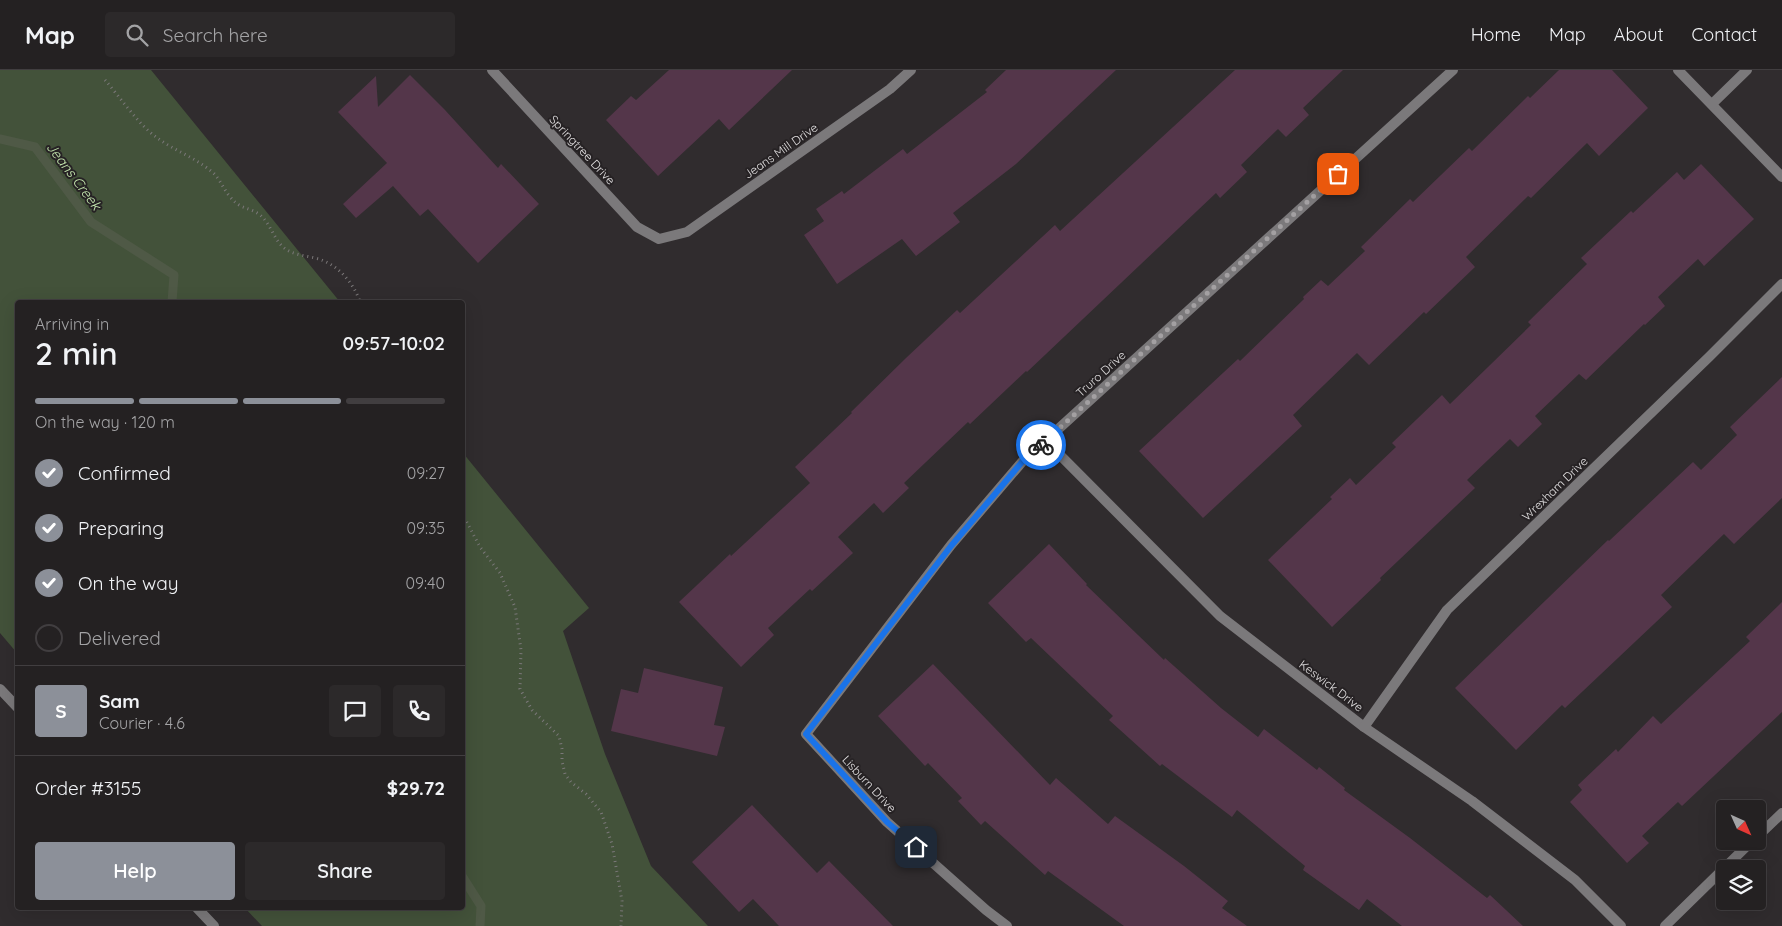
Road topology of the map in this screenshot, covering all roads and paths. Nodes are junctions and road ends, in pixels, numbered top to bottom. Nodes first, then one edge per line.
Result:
1 (492, 70) edge
2 (911, 70) edge
3 (1453, 70) edge
4 (1678, 70) edge
5 (1747, 70) edge
6 (105, 80) dead end
7 (1712, 104) junction
8 (1782, 177) edge
9 (659, 239) joint
10 (1782, 284) edge
11 (359, 300) edge
12 (1046, 441) junction
13 (465, 519) edge
14 (0, 689) edge
15 (15, 705) edge
16 (1364, 727) junction
17 (806, 734) joint
18 (1782, 812) edge
19 (1766, 828) edge
20 (1743, 850) edge
21 (199, 910) edge
22 (214, 926) edge
23 (621, 926) edge
24 (1007, 926) edge
25 (1621, 926) edge
26 (1665, 926) edge

1 - 9 street, Springtree Drive
2 - 9 street, Jeans Mill Drive
3 - 12 street, Truro Drive
4 - 7 street
5 - 7 street
6 - 11 path
7 - 8 street
10 - 16 street, Wrexham Drive
12 - 16 street, Keswick Drive
12 - 17 street, Truro Drive
13 - 23 path
14 - 15 street
16 - 25 street, Keswick Drive
17 - 24 street, Lisburn Drive
18 - 19 street
20 - 26 street
21 - 22 street

